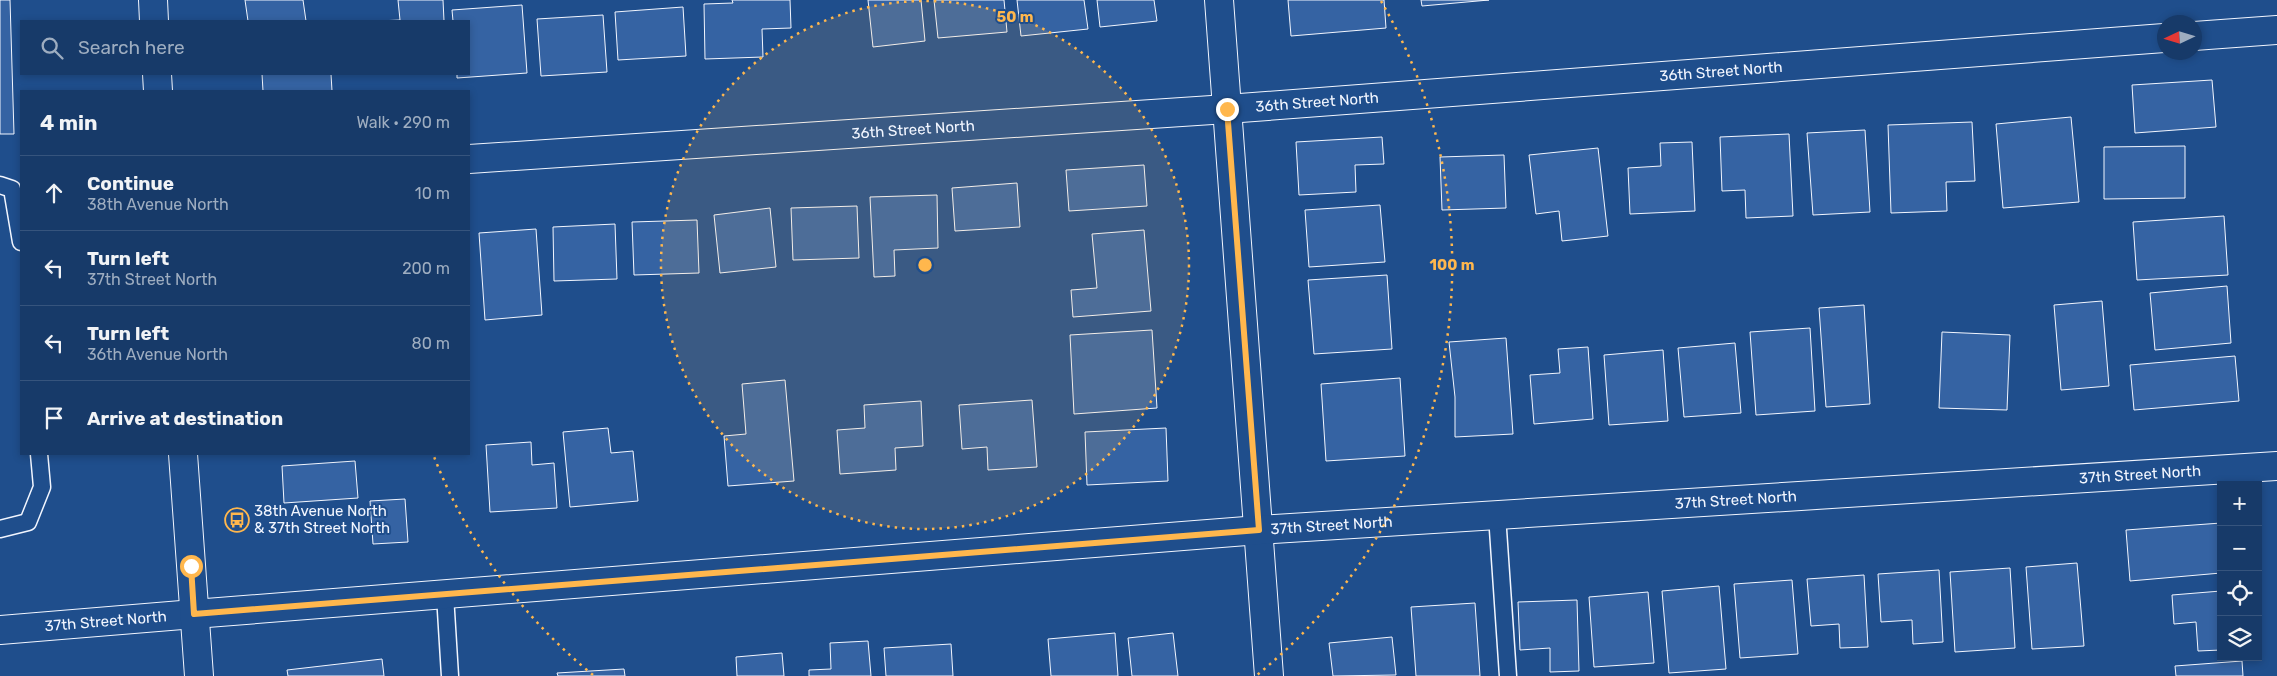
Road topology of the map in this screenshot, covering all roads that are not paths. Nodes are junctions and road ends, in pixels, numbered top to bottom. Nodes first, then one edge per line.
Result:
1 (153, 0) edge
2 (1219, 0) edge
3 (154, 20) edge
4 (2277, 30) edge
5 (2202, 35) edge
6 (2157, 39) edge
7 (157, 75) edge
8 (158, 90) edge
9 (1227, 109) junction
10 (470, 159) edge
11 (0, 185) edge
12 (20, 236) edge
13 (39, 455) edge
14 (183, 455) edge
15 (2277, 466) edge
16 (1496, 515) junction
17 (0, 529) edge
18 (1259, 530) junction
19 (445, 595) junction
20 (194, 614) junction
21 (0, 630) edge
22 (199, 676) edge
23 (450, 676) edge
24 (1269, 676) edge
25 (1508, 676) edge

1 - 3 street
2 - 9 street
4 - 5 street
6 - 9 street, 36th Street North
7 - 8 street
9 - 10 street, 36th Street North
9 - 18 street
11 - 12 lane
13 - 17 lane
14 - 20 street
15 - 16 street, 37th Street North
16 - 18 street, 37th Street North
16 - 25 lane
18 - 19 street, 37th Street North
18 - 24 street
19 - 20 street, 37th Street North
19 - 23 lane
20 - 21 street, 37th Street North
20 - 22 street

